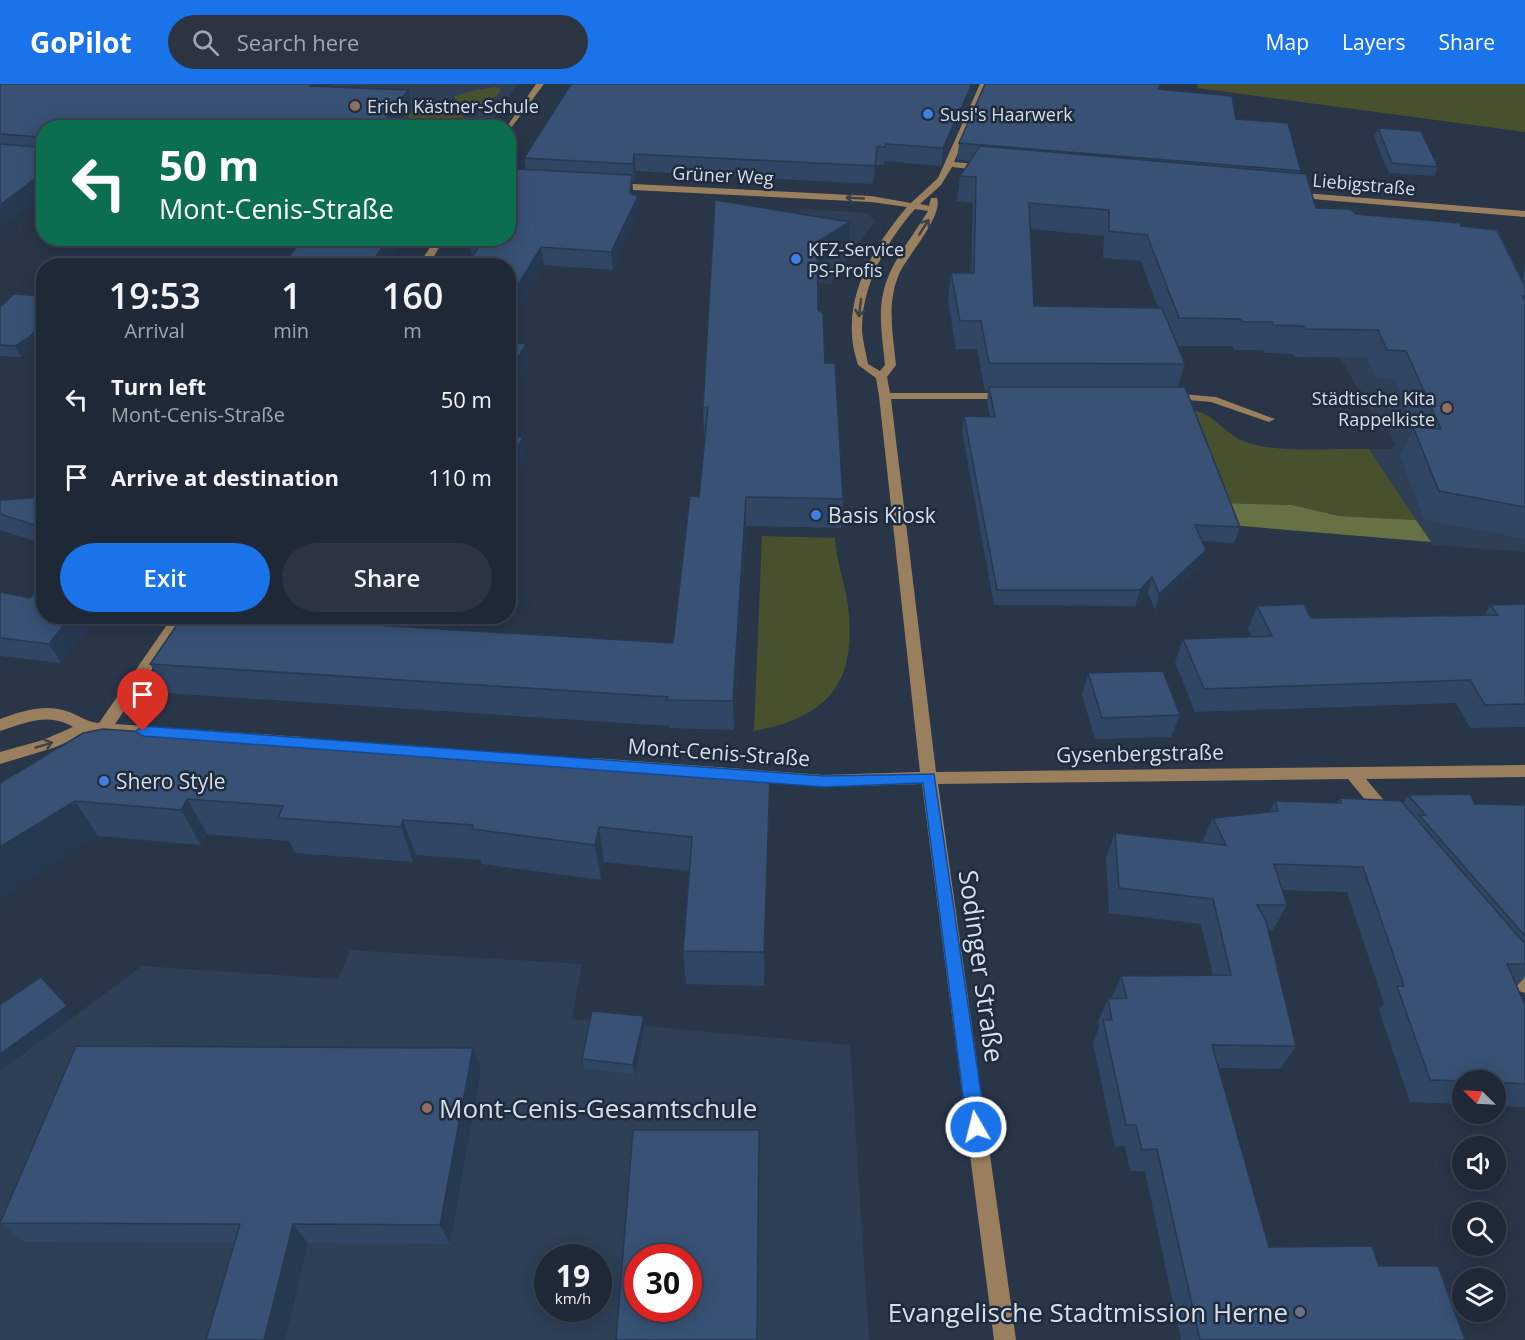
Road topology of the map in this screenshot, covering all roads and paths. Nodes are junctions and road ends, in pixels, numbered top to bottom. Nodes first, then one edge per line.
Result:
1 (540, 84) edge
2 (984, 84) edge
3 (515, 120) edge
4 (949, 164) junction
5 (993, 168) edge
6 (603, 185) edge
7 (933, 191) junction
8 (1280, 194) edge
9 (913, 206) junction
10 (934, 209) junction
11 (1525, 214) edge
12 (881, 377) junction
13 (885, 396) junction
14 (1023, 396) edge
15 (1163, 396) edge
16 (1269, 419) dead end
17 (176, 624) edge
18 (0, 725) edge
19 (86, 728) junction
20 (104, 728) junction
21 (324, 745) edge
22 (0, 758) edge
23 (574, 763) edge
24 (1525, 771) edge
25 (1351, 772) junction
26 (929, 778) junction
27 (1396, 825) edge
28 (1502, 949) edge
29 (1525, 985) edge
30 (1005, 1340) edge

1 - 3 street
2 - 4 street
4 - 5 street
4 - 7 street
9 -> 6 street, Grüner Weg
7 - 9 street
7 - 10 street
8 - 11 street, Liebigstraße
9 - 10 street, Grüner Weg
9 -> 12 street
12 -> 10 street
12 - 13 street
13 - 14 street
13 - 26 street
15 - 16 street
17 - 20 street
18 - 19 street
19 - 20 street
22 -> 19 street
20 - 21 street
23 - 26 street, Mont-Cenis-Straße
24 - 25 street, Gysenbergstraße
25 - 26 street, Gysenbergstraße
25 - 27 street
26 - 30 street, Sodinger Straße
28 - 29 street

